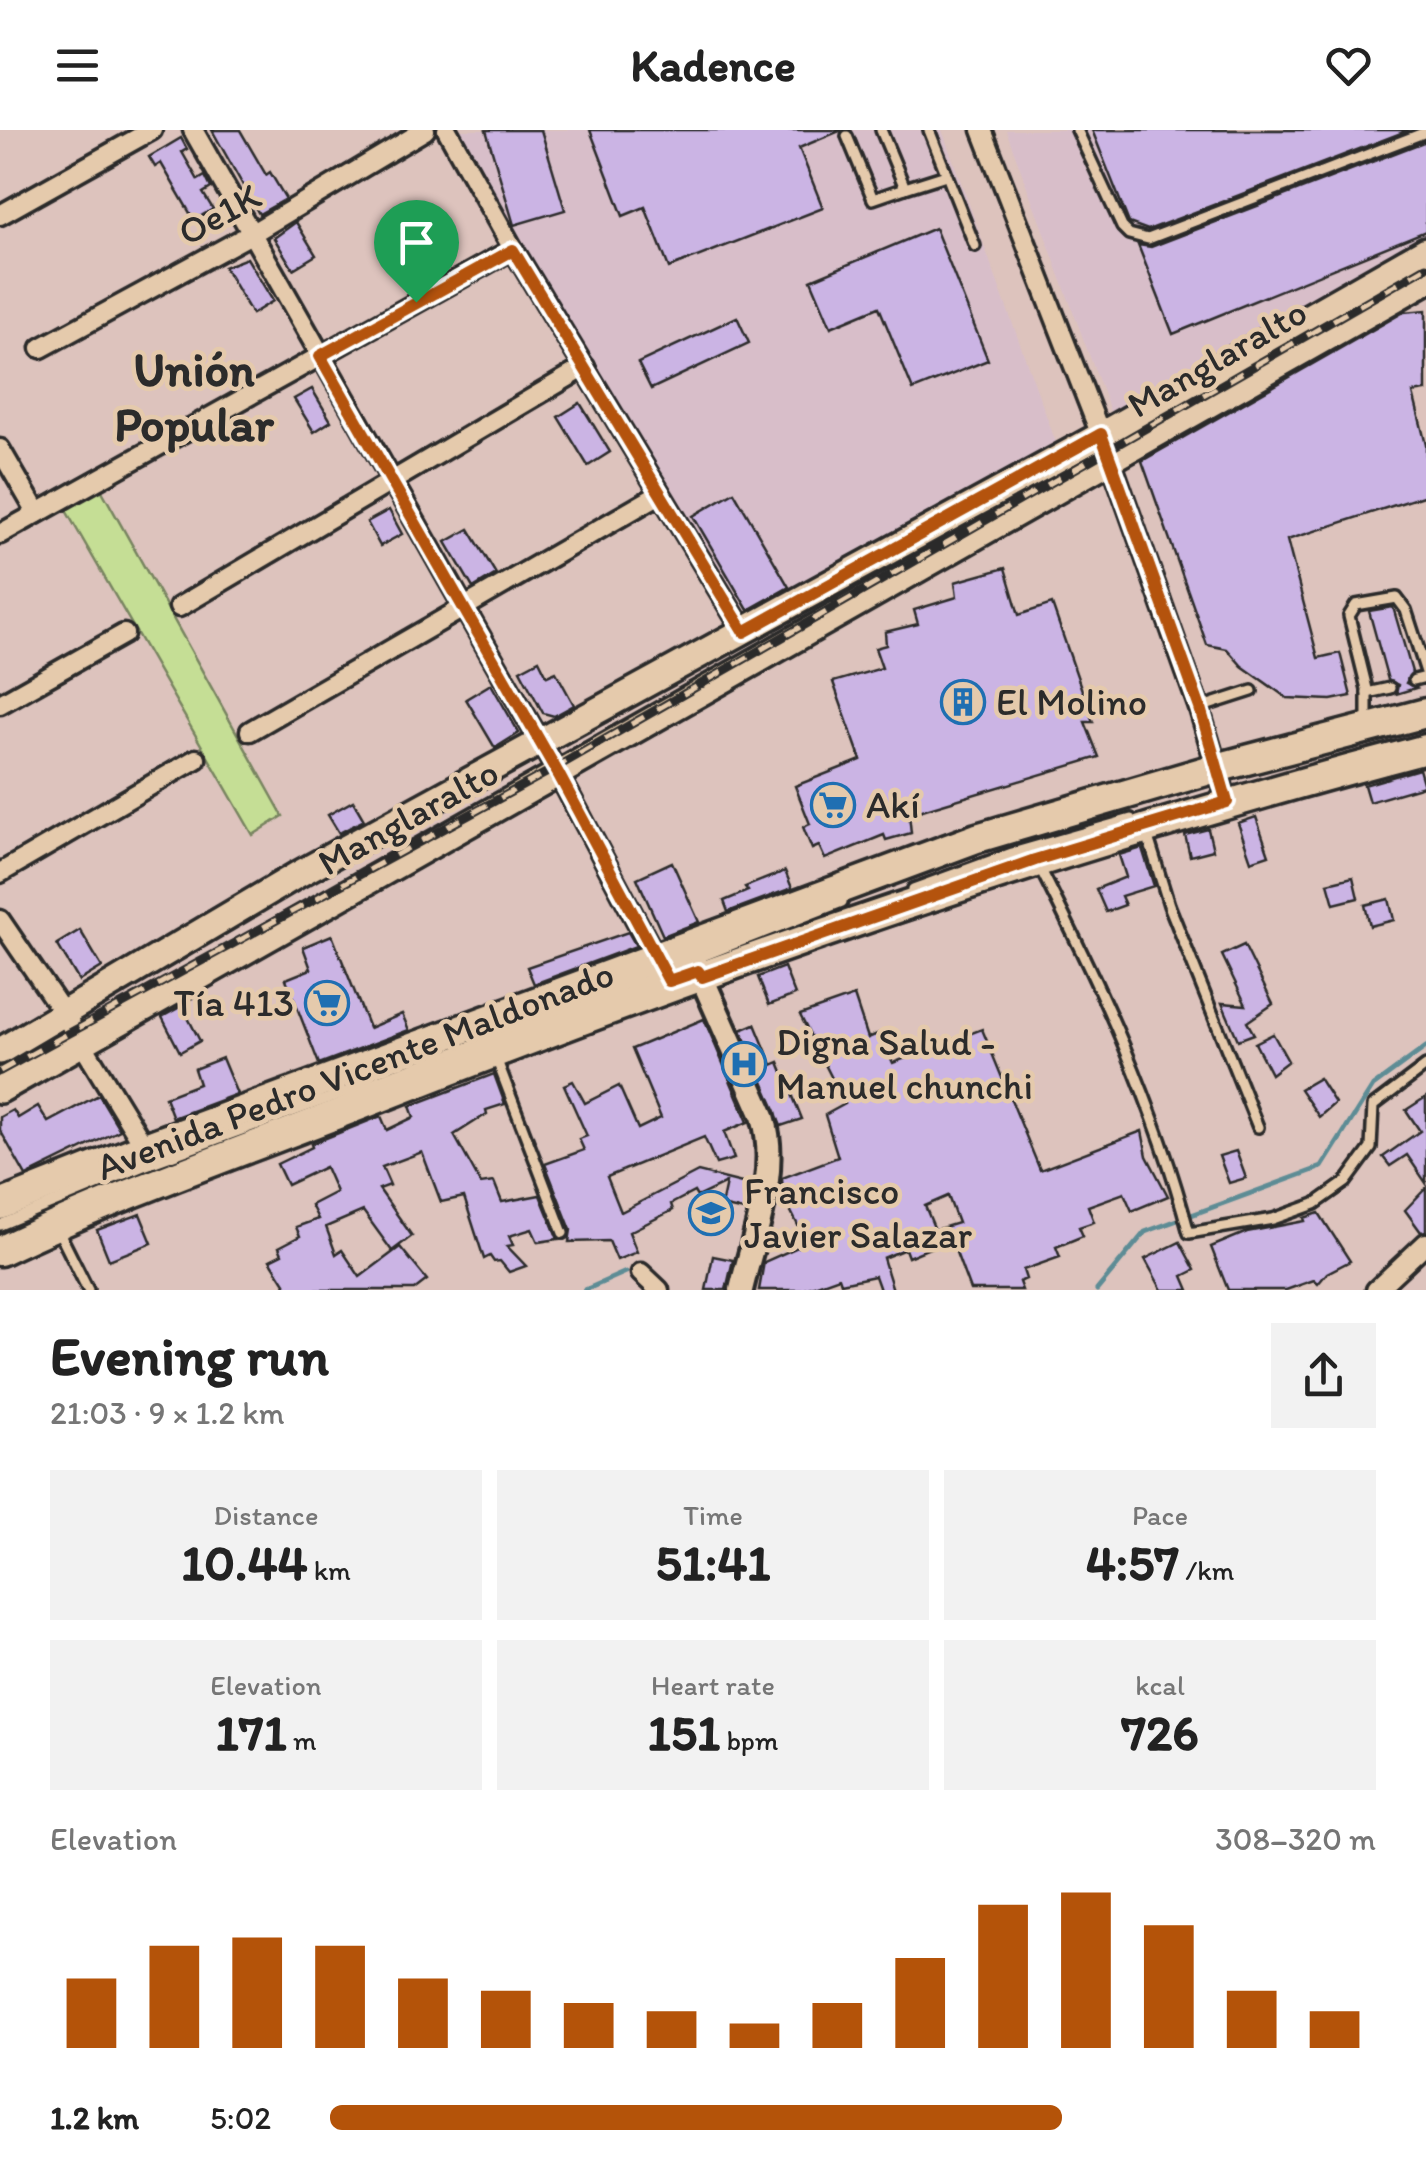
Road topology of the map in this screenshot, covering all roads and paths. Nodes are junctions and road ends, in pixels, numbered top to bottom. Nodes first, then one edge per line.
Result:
1 (152, 130) edge
2 (193, 130) edge
3 (425, 130) edge
4 (448, 130) edge
5 (882, 130) edge
6 (930, 130) edge
7 (982, 130) edge
8 (1077, 130) edge
9 (1426, 132) edge
10 (847, 136) dead end
11 (946, 175) junction
12 (905, 188) junction
13 (0, 215) edge
14 (252, 234) junction
15 (975, 246) dead end
16 (513, 250) junction
17 (1426, 250) edge
18 (1426, 281) edge
19 (41, 348) dead end
20 (320, 356) junction
21 (585, 367) junction
22 (1101, 434) junction
23 (0, 449) edge
24 (1112, 461) junction
25 (391, 482) junction
26 (660, 494) junction
27 (37, 513) junction
28 (0, 534) edge
29 (179, 607) dead end
30 (463, 610) junction
31 (744, 632) junction
32 (124, 634) dead end
33 (1426, 675) edge
34 (1414, 680) dead end
35 (1390, 688) dead end
36 (1252, 691) dead end
37 (1367, 693) junction
38 (0, 704) edge
39 (1200, 708) junction
40 (1426, 713) edge
41 (1426, 722) edge
42 (1367, 728) junction
43 (250, 731) dead end
44 (1426, 738) edge
45 (537, 740) junction
46 (1426, 749) edge
47 (196, 759) dead end
48 (559, 775) junction
49 (1222, 785) junction
50 (1198, 800) dead end
51 (1145, 821) junction
52 (1035, 860) junction
53 (0, 873) edge
54 (908, 890) dead end
55 (873, 903) dead end
56 (0, 920) edge
57 (695, 963) junction
58 (666, 974) junction
59 (64, 1014) junction
60 (83, 1044) junction
61 (0, 1050) edge
62 (494, 1053) junction
63 (1426, 1066) edge
64 (0, 1090) edge
65 (1258, 1127) dead end
66 (145, 1147) junction
67 (0, 1205) edge
68 (0, 1225) edge
69 (56, 1226) junction
70 (563, 1233) dead end
71 (0, 1238) edge
72 (1426, 1243) edge
73 (0, 1251) edge
74 (641, 1273) dead end
75 (88, 1290) edge
76 (659, 1290) edge
77 (741, 1290) edge
78 (1376, 1290) edge

1 - 13 street
2 - 14 street
3 - 14 street, Oe1K
4 - 16 street
5 - 12 lane
6 - 11 lane
7 - 22 street
8 - 9 lane
10 - 12 lane
11 - 12 lane
11 - 15 lane
14 - 19 street, Oe1K
14 - 20 street
16 - 20 street
16 - 21 street
17 - 22 main road, Manglaralto
18 - 24 main road, Manglaralto
20 - 25 street
20 - 27 street
21 - 25 street
21 - 26 street
22 - 24 street
22 - 31 main road, Manglaralto
23 - 27 street
24 - 39 street
24 - 48 main road, Manglaralto
25 - 29 street
25 - 30 street
26 - 30 street
26 - 31 street
27 - 28 street
30 - 43 street
30 - 45 street
31 - 45 main road, Manglaralto
32 - 38 street
33 - 34 lane
33 - 37 lane
35 - 37 lane
36 - 39 lane
37 - 42 lane
39 - 49 street
40 - 42 main road, Avenida Pedro Vicente Maldonado
41 - 49 lane
42 - 49 main road, Avenida Pedro Vicente Maldonado
44 - 49 lane
45 - 48 street
45 - 59 main road, Manglaralto
46 - 49 main road, Avenida Pedro Vicente Maldonado
47 - 53 street
48 - 58 street
48 - 60 main road, Manglaralto
49 - 50 lane
49 - 51 main road, Avenida Pedro Vicente Maldonado
49 - 57 main road, Avenida Pedro Vicente Maldonado
51 - 52 main road, Avenida Pedro Vicente Maldonado
51 - 54 lane
51 - 65 lane
52 - 57 main road, Avenida Pedro Vicente Maldonado
52 - 63 lane
55 - 57 lane
56 - 59 street
57 - 58 main road, Avenida Pedro Vicente Maldonado
57 - 77 street
58 - 62 main road, Avenida Pedro Vicente Maldonado
58 - 66 main road, Avenida Pedro Vicente Maldonado
58 - 68 lane
58 - 71 lane
59 - 60 street
59 - 61 main road, Manglaralto
60 - 64 main road, Manglaralto
60 - 66 street
62 - 69 main road, Avenida Pedro Vicente Maldonado
62 - 70 lane
66 - 67 main road, Avenida Pedro Vicente Maldonado
69 - 73 main road, Avenida Pedro Vicente Maldonado
69 - 75 lane
72 - 78 street
74 - 76 street

